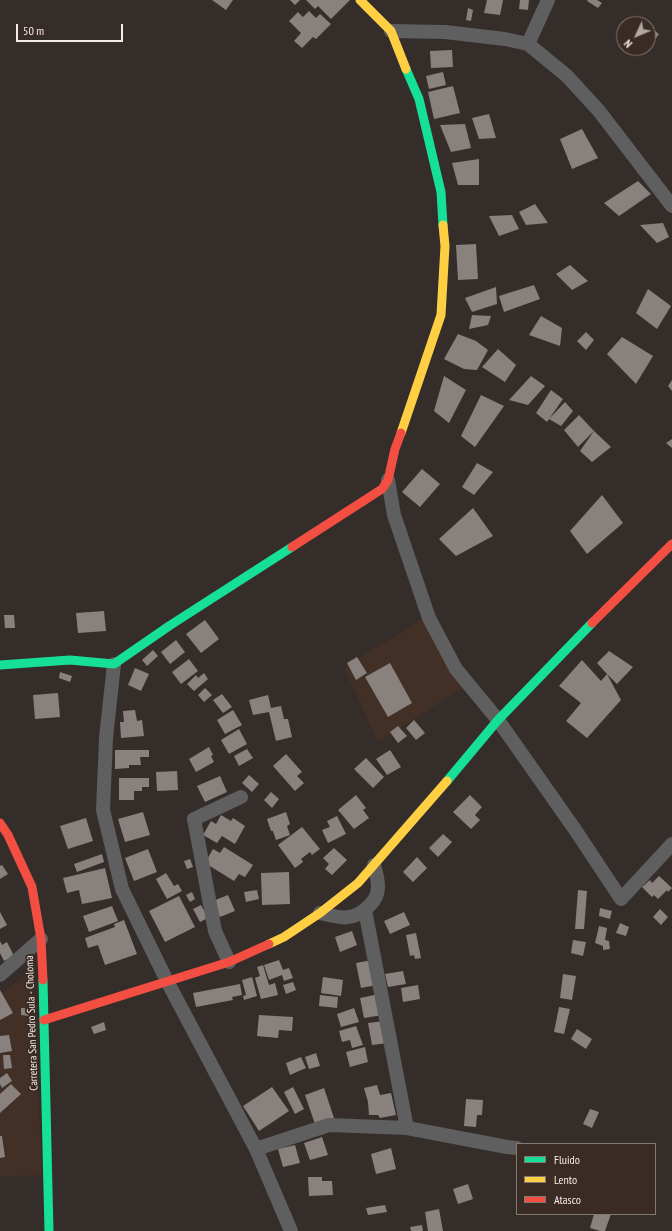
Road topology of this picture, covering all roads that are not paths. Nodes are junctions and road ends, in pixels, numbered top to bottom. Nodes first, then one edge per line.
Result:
1 (360, 0) edge
2 (548, 0) edge
3 (391, 32) junction
4 (528, 44) junction
5 (672, 206) edge
6 (388, 480) junction
7 (672, 544) edge
8 (114, 664) junction
9 (0, 665) edge
10 (498, 720) junction
11 (241, 797) dead end
12 (0, 823) edge
13 (4, 838) edge
14 (672, 844) edge
15 (374, 865) junction
16 (365, 910) junction
17 (320, 913) junction
18 (41, 939) junction
19 (229, 962) junction
20 (0, 975) edge
21 (167, 981) junction
22 (44, 1020) junction
23 (407, 1128) junction
24 (516, 1148) edge
25 (256, 1149) junction
26 (49, 1231) edge
27 (291, 1231) edge

1 - 3 street
2 - 4 street
3 - 4 street
3 - 6 street
4 - 5 street
6 - 8 street
6 - 10 street
7 - 10 street
8 - 9 street
8 - 21 street
10 - 14 street
10 - 15 street
11 - 19 street
12 - 13 street, Carretera San Pedro Sula - Choloma
13 - 18 street, Carretera San Pedro Sula - Choloma
15 - 16 street
15 - 17 street
16 - 17 street
16 - 23 street
17 - 19 street
18 - 20 street
18 - 22 street, Carretera San Pedro Sula - Choloma
19 - 21 street
21 - 22 street
21 - 25 street
22 - 26 street, Carretera San Pedro Sula - Choloma
23 - 24 street
23 - 25 street
25 - 27 street

